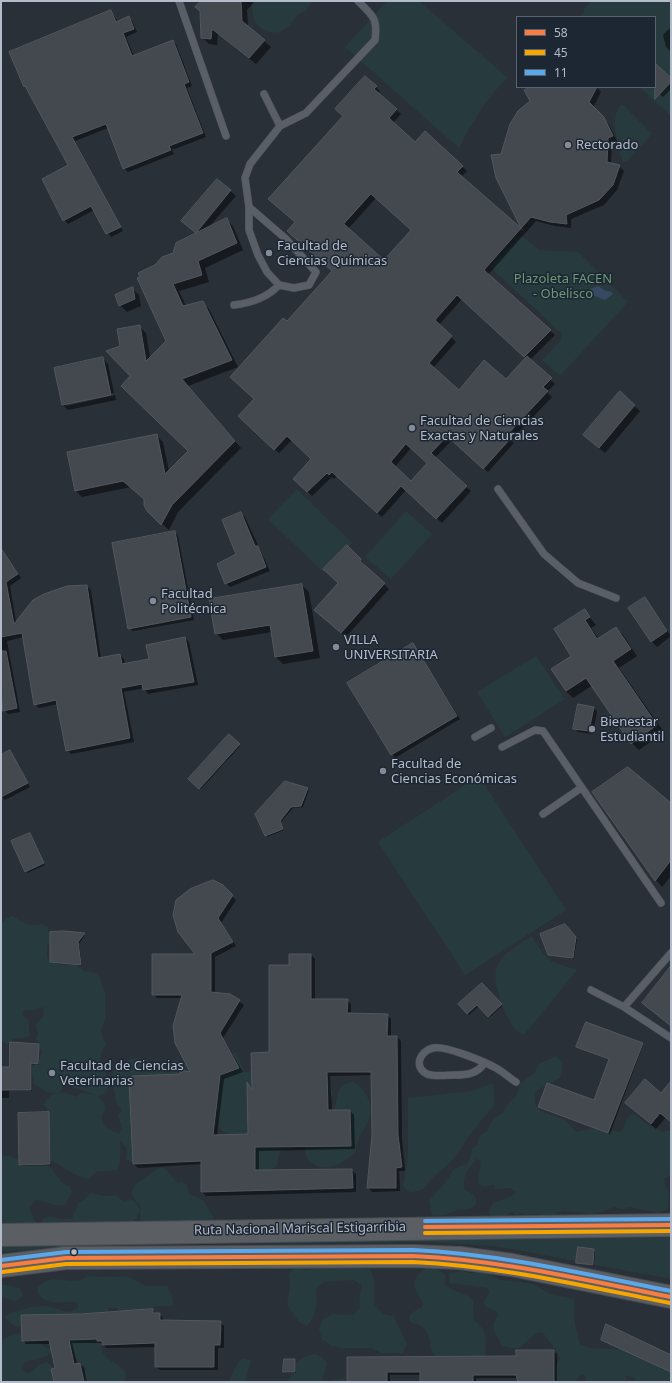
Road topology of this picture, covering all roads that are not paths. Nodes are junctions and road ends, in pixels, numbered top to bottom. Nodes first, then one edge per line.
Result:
1 (179, 1) edge
2 (358, 1) edge
3 (264, 94) dead end
4 (280, 126) junction
5 (226, 136) dead end
6 (250, 207) junction
7 (279, 285) junction
8 (234, 305) dead end
9 (498, 489) dead end
10 (616, 598) dead end
11 (491, 728) dead end
12 (475, 737) dead end
13 (502, 747) dead end
14 (581, 788) junction
15 (543, 814) dead end
16 (661, 903) dead end
17 (671, 953) edge
18 (591, 990) dead end
19 (624, 1007) junction
20 (671, 1038) edge
21 (484, 1063) junction
22 (516, 1082) dead end
23 (671, 1225) edge
24 (1, 1235) edge
25 (1, 1266) edge
26 (671, 1296) edge

1 - 5 lane
2 - 4 lane
3 - 4 lane
4 - 6 lane
6 - 7 lane
6 - 7 lane
7 - 8 lane
9 - 10 lane
11 - 12 lane
13 - 14 lane
14 - 15 lane
14 - 16 lane
17 - 19 lane
18 - 19 lane
19 - 20 lane
21 - 21 lane
21 - 22 lane
23 - 24 highway, Ruta Nacional Mariscal Estigarribia
25 - 26 highway, Ruta Nacional Mariscal Estigarribia

